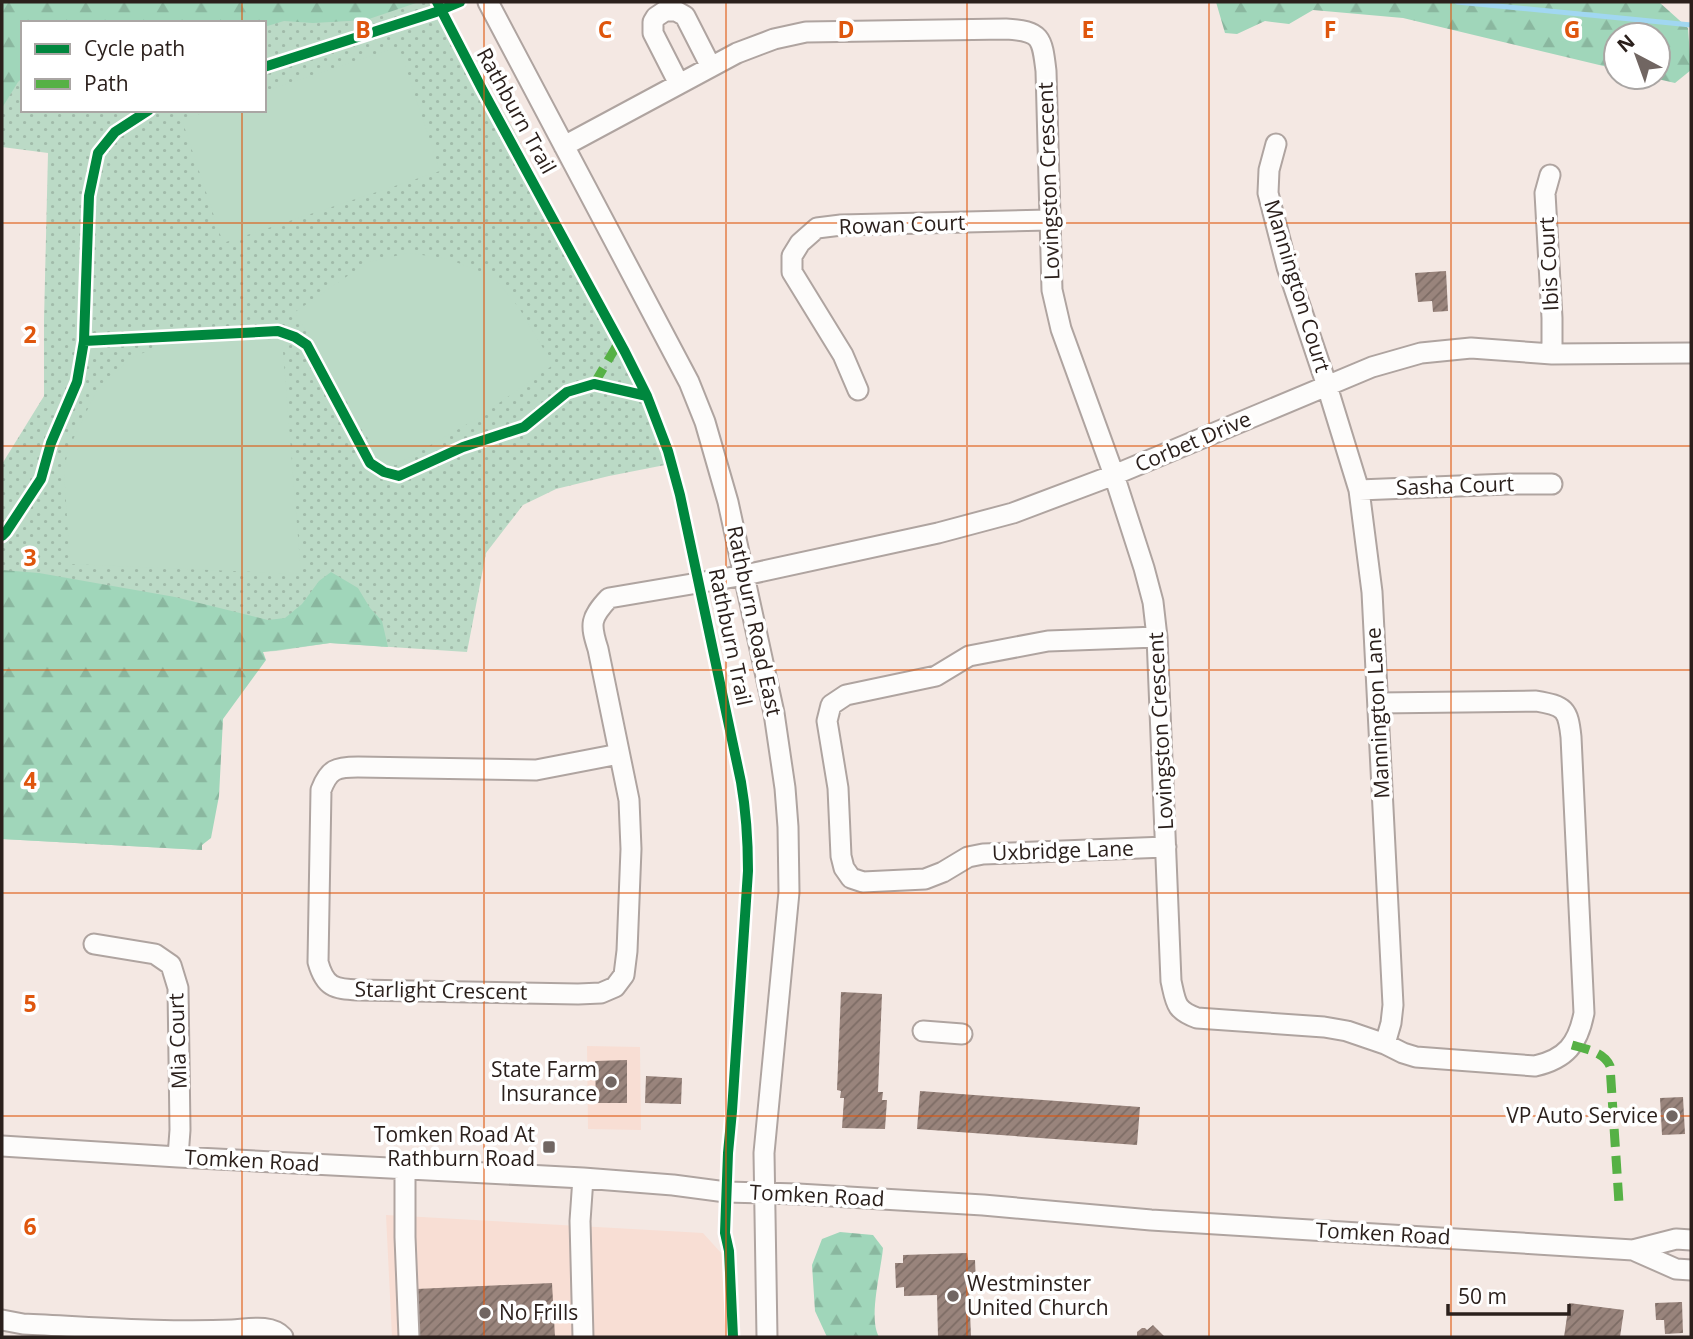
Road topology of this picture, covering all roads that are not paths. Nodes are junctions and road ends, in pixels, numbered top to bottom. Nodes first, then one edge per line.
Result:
1 (488, 2) edge
2 (710, 67) junction
3 (679, 84) junction
4 (1276, 144) dead end
5 (564, 146) junction
6 (1550, 175) dead end
7 (1049, 220) junction
8 (1691, 353) edge
9 (1552, 354) junction
10 (1327, 386) junction
11 (858, 390) dead end
12 (1114, 475) junction
13 (1552, 484) dead end
14 (1359, 490) junction
15 (745, 575) junction
16 (699, 582) joint
17 (1157, 637) junction
18 (1378, 703) junction
19 (619, 754) junction
20 (1166, 847) junction
21 (94, 944) dead end
22 (923, 1031) dead end
23 (962, 1034) dead end
24 (1385, 1044) junction
25 (2, 1146) edge
26 (178, 1157) junction
27 (405, 1168) junction
28 (583, 1178) junction
29 (764, 1193) junction
30 (1691, 1240) edge
31 (1633, 1250) junction
32 (1691, 1270) edge
33 (2, 1320) edge
34 (283, 1337) edge
35 (409, 1337) edge
36 (583, 1337) edge
37 (766, 1337) edge

1 - 5 street, Rathburn Road East
2 - 3 street, Lovingston Crescent
2 - 3 street
2 - 7 street, Lovingston Crescent
3 - 5 street, Lovingston Crescent
4 - 10 street, Mannington Court
5 - 15 street, Rathburn Road East
6 - 9 street, Ibis Court
7 - 11 street, Rowan Court
7 - 12 street, Lovingston Crescent
8 - 9 street, Corbet Drive
9 - 10 street, Corbet Drive
10 - 12 street, Corbet Drive
10 - 14 street, Mannington Lane
12 - 15 street, Corbet Drive
12 - 17 street, Lovingston Crescent
13 - 14 street, Sasha Court
14 - 18 street, Mannington Lane
15 - 16 street, Corbet Drive
15 - 29 street, Rathburn Road East
16 - 19 street, Starlight Crescent
17 - 20 street, Lovingston Crescent
17 - 20 street, Uxbridge Lane
18 - 24 street, Mannington Lane
18 - 24 street, Lovingston Crescent
19 - 19 street, Starlight Crescent
20 - 24 street, Lovingston Crescent
21 - 26 street, Mia Court
22 - 23 street
25 - 26 street, Tomken Road
26 - 27 street, Tomken Road
27 - 28 street, Tomken Road
27 - 35 street
28 - 29 street, Tomken Road
28 - 36 street
29 - 31 street, Tomken Road
29 - 37 street, Rathburn Road East
30 - 31 street, Tomken Road
31 - 32 street, Tomken Road
33 - 34 street

